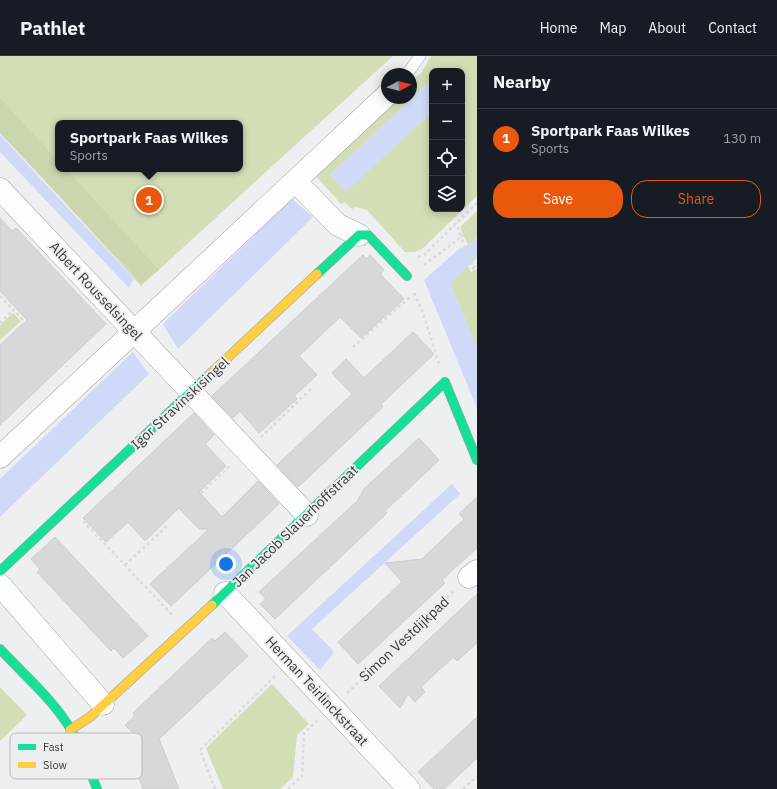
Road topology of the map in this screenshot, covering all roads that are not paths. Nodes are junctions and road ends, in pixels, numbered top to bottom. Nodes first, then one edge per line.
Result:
1 (420, 56) edge
2 (411, 68) edge
3 (381, 100) edge
4 (295, 181) junction
5 (2, 195) edge
6 (359, 235) junction
7 (407, 276) road end
8 (134, 331) junction
9 (191, 393) junction
10 (0, 457) edge
11 (477, 460) edge
12 (307, 515) junction
13 (0, 571) edge
14 (0, 585) edge
15 (225, 593) junction
16 (0, 649) edge
17 (103, 704) junction
18 (70, 730) junction
19 (72, 733) edge
20 (93, 779) edge
21 (97, 789) edge
22 (409, 789) edge

1 - 2 lane
3 - 4 street
4 - 6 street
4 - 8 street
5 - 8 street, Albert Rousselsingel
6 - 7 street
6 - 9 street, Igor Stravinskisingel
8 - 9 street, Albert Rousselsingel
8 - 10 street
9 - 12 street, Albert Rousselsingel
9 - 13 street, Igor Stravinskisingel
11 - 12 street, Jan Jacob Slauerhoffstraat
12 - 15 street, Jan Jacob Slauerhoffstraat
14 - 17 street
15 - 17 street, Jan Jacob Slauerhoffstraat
15 - 22 street, Herman Teirlinckstraat
16 - 18 street
17 - 18 street, Jan Jacob Slauerhoffstraat
18 - 19 street
20 - 21 street

